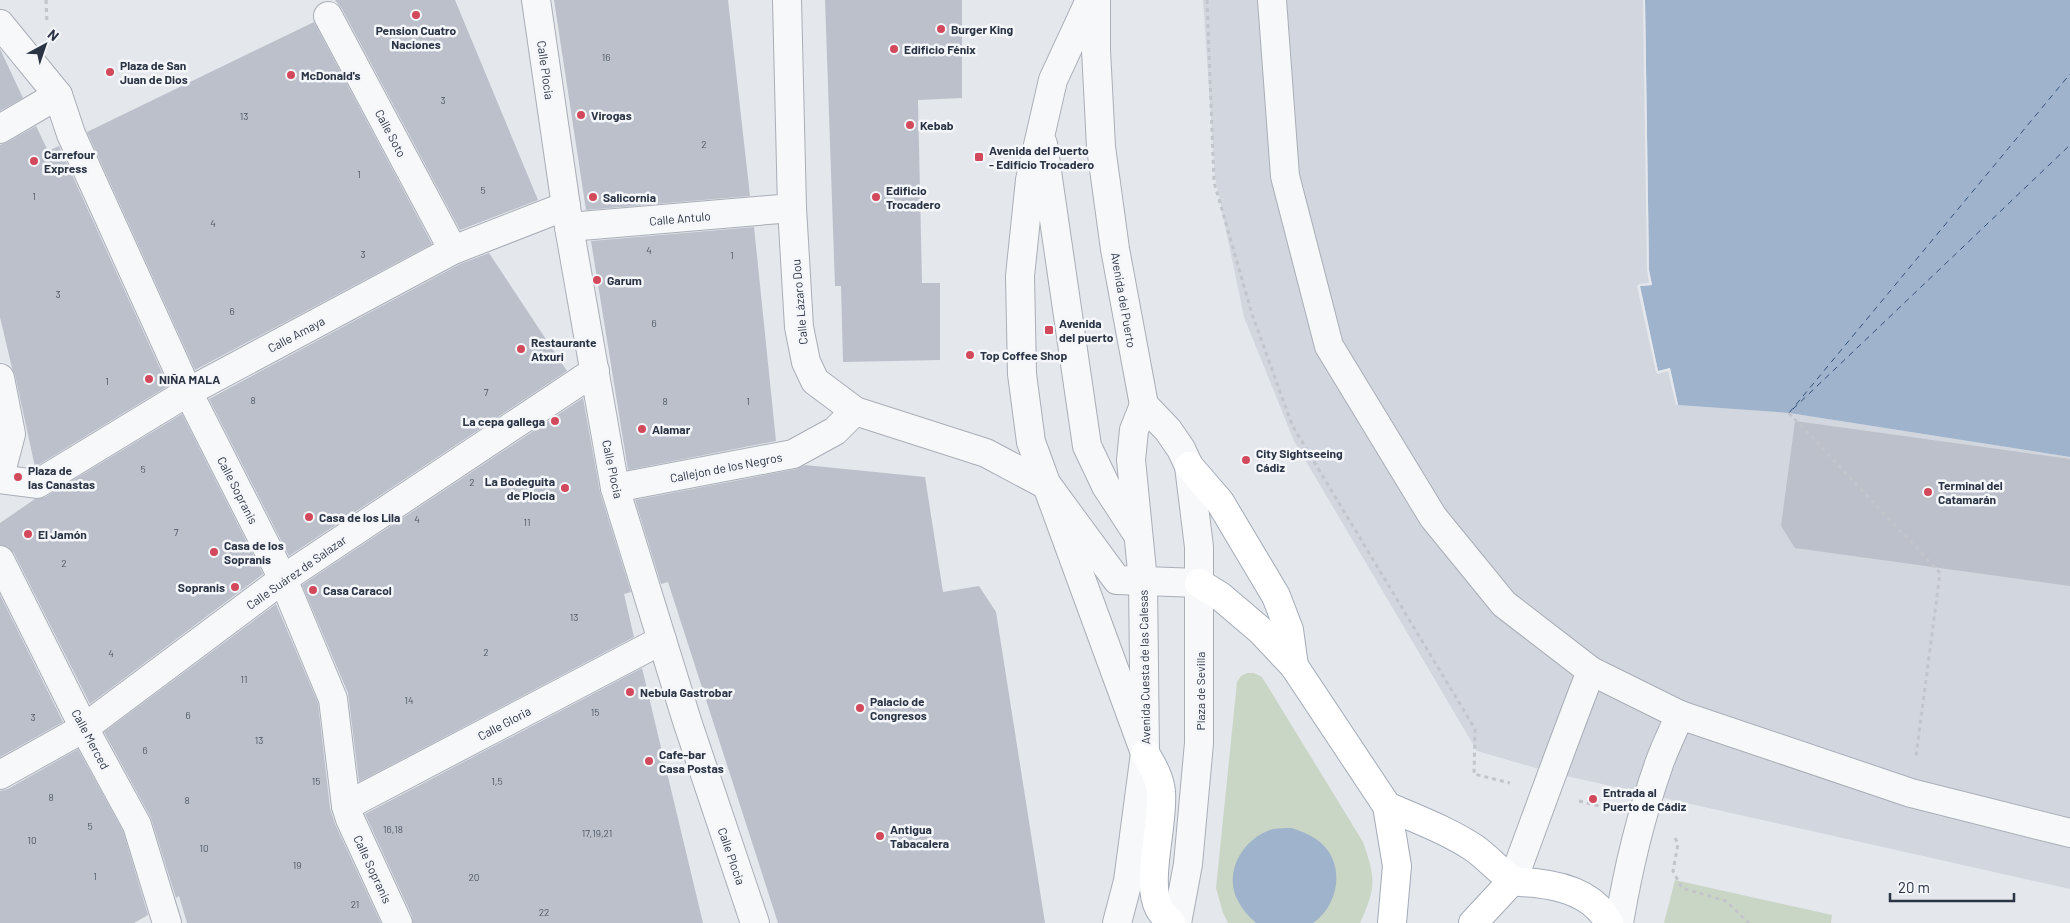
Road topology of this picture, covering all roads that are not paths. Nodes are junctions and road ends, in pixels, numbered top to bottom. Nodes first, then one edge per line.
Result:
1 (536, 0) edge
2 (787, 0) edge
3 (1090, 0) edge
4 (1096, 0) edge
5 (1272, 0) edge
6 (328, 16) dead end
7 (0, 24) edge
8 (58, 95) junction
9 (0, 129) edge
10 (1041, 130) junction
11 (792, 208) junction
12 (567, 217) junction
13 (453, 250) junction
14 (595, 371) junction
15 (0, 378) edge
16 (188, 392) junction
17 (1144, 405) junction
18 (855, 411) junction
19 (1189, 466) junction
20 (0, 478) edge
21 (1048, 486) junction
22 (615, 488) junction
23 (1138, 536) junction
24 (0, 560) edge
25 (283, 579) junction
26 (1143, 581) junction
27 (1199, 583) junction
28 (662, 640) junction
29 (1294, 666) junction
30 (1591, 671) junction
31 (1680, 715) junction
32 (84, 728) junction
33 (1145, 753) junction
34 (0, 776) edge
35 (346, 806) junction
36 (1387, 806) junction
37 (2070, 832) edge
38 (1513, 880) junction
39 (161, 920) edge
40 (398, 923) edge
41 (755, 923) edge
42 (1118, 923) edge
43 (1171, 923) edge
44 (1177, 923) edge
45 (1392, 923) edge
46 (1473, 923) edge
47 (1610, 923) edge
48 (1618, 923) edge

1 - 12 street, Calle Plocia
2 - 11 street, Calle Lázaro Dou
3 - 10 street
4 - 17 street, Avenida del Puerto
5 - 30 street
6 - 13 street, Calle Soto
7 - 8 street
8 - 9 street
8 - 16 street, Calle Sopranis
10 - 21 street
10 - 23 street
11 - 12 street, Calle Antulo
11 - 18 street, Calle Lázaro Dou
12 - 13 street, Calle Amaya
12 - 14 street, Calle Plocia
13 - 16 street, Calle Amaya
14 - 22 street, Calle Plocia
14 - 25 street, Calle Suárez de Salazar
15 - 20 street
16 - 20 street, Calle Amaya
16 - 25 street, Calle Sopranis
17 - 19 street
17 - 23 street, Avenida Cuesta de las Calesas
18 - 21 street, Calle Lázaro Dou
18 - 22 street, Callejon de los Negros
19 - 27 street
19 - 29 main road
21 - 26 street, Calle Lázaro Dou
21 - 33 street
22 - 28 street, Calle Plocia
23 - 26 street, Avenida Cuesta de las Calesas
24 - 32 street, Calle Merced
25 - 32 street, Calle Suárez de Salazar
25 - 35 street, Calle Sopranis
26 - 27 street, Avenida Cuesta de las Calesas
26 - 33 street, Avenida Cuesta de las Calesas
27 - 29 main road
27 - 44 street, Plaza de Sevilla
28 - 35 street, Calle Gloria
28 - 41 street, Calle Plocia
29 - 36 main road
30 - 31 street
30 - 38 street
31 - 37 street
31 - 48 street
32 - 34 street, Calle Suárez de Salazar
32 - 39 street, Calle Merced
33 - 42 street, Avenida Cuesta de las Calesas
33 - 43 main road, Avenida Cuesta de las Calesas
35 - 40 street, Calle Sopranis
36 - 38 main road
36 - 45 main road
38 - 46 main road
38 - 47 main road

